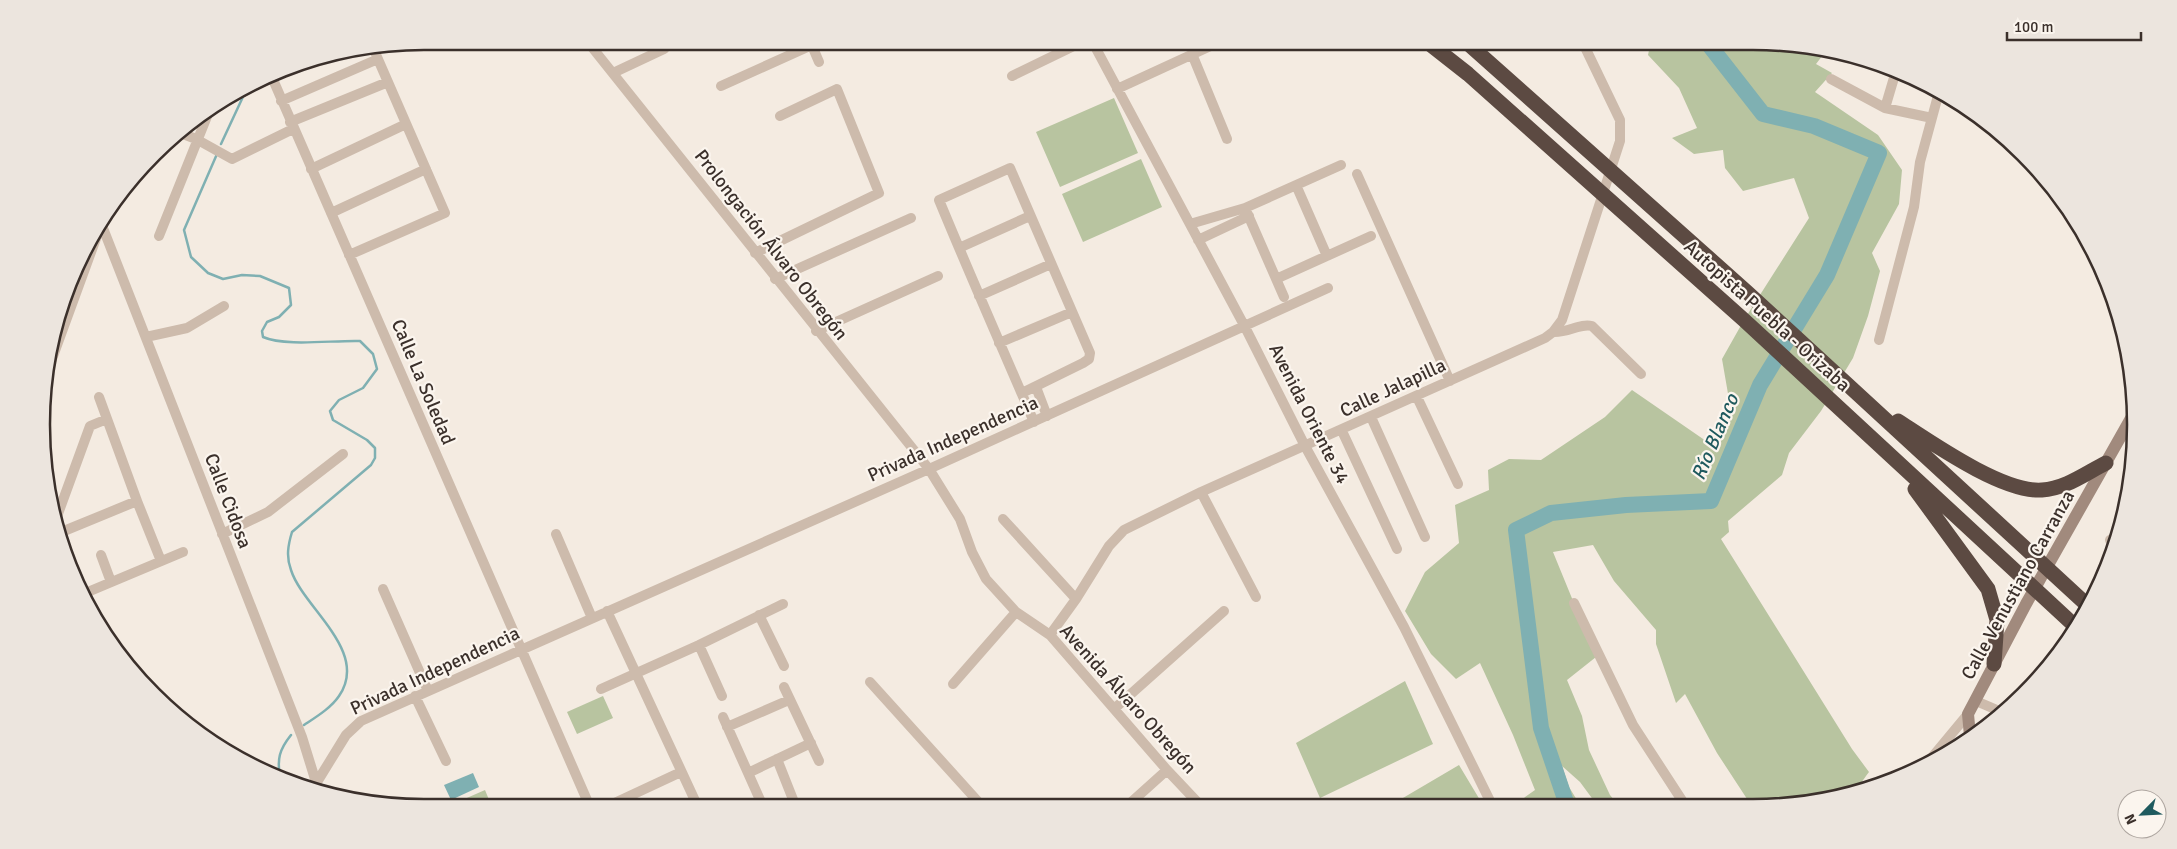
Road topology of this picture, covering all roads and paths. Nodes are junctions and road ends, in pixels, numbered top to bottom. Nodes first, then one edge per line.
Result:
1 (594, 50) edge
2 (662, 50) edge
3 (796, 50) edge
4 (814, 50) edge
5 (1065, 50) edge
6 (1097, 50) edge
7 (1201, 50) edge
8 (1437, 50) edge
9 (1475, 50) edge
10 (1586, 50) edge
11 (376, 54) edge
12 (1192, 54) junction
13 (819, 62) dead end
14 (613, 73) junction
15 (1012, 76) dead end
16 (1894, 78) edge
17 (1831, 79) dead end
18 (274, 82) edge
19 (388, 82) junction
20 (721, 86) dead end
21 (1117, 89) junction
22 (1937, 99) edge
23 (281, 101) junction
24 (1886, 108) junction
25 (780, 116) dead end
26 (1932, 118) junction
27 (204, 122) edge
28 (406, 124) junction
29 (291, 126) junction
30 (187, 135) edge
31 (196, 139) junction
32 (1227, 139) dead end
33 (1341, 165) dead end
34 (311, 169) junction
35 (426, 169) junction
36 (1357, 174) dead end
37 (1296, 185) junction
38 (331, 212) junction
39 (1247, 212) junction
40 (1030, 216) junction
41 (911, 218) dead end
42 (1190, 224) junction
43 (105, 229) edge
44 (159, 236) dead end
45 (1371, 236) dead end
46 (1198, 240) junction
47 (959, 248) junction
48 (755, 253) junction
49 (349, 255) junction
50 (1327, 256) junction
51 (1051, 264) junction
52 (86, 265) edge
53 (938, 276) dead end
54 (775, 279) junction
55 (1276, 279) junction
56 (1328, 288) dead end
57 (979, 296) junction
58 (1284, 297) dead end
59 (224, 306) dead end
60 (1072, 312) junction
61 (1245, 327) junction
62 (62, 331) edge
63 (816, 331) junction
64 (1553, 332) junction
65 (146, 337) junction
66 (1879, 340) dead end
67 (999, 343) junction
68 (1641, 374) dead end
69 (1450, 381) junction
70 (1036, 387) junction
71 (1022, 393) junction
72 (99, 397) dead end
73 (1417, 397) junction
74 (1863, 398) junction
75 (1047, 416) junction
76 (1371, 417) junction
77 (107, 419) junction
78 (1034, 422) junction
79 (2127, 424) edge
80 (1860, 428) junction
81 (2124, 428) junction
82 (1342, 431) junction
83 (2127, 431) edge
84 (1305, 446) junction
85 (343, 454) dead end
86 (2106, 463) junction
87 (929, 469) junction
88 (1458, 484) dead end
89 (1201, 492) junction
90 (136, 501) junction
91 (60, 510) edge
92 (1004, 519) dead end
93 (66, 530) edge
94 (222, 534) junction
95 (556, 534) dead end
96 (1425, 537) dead end
97 (1397, 549) dead end
98 (184, 552) dead end
99 (101, 555) dead end
100 (162, 561) junction
101 (111, 582) junction
102 (383, 588) dead end
103 (90, 591) edge
104 (1256, 596) dead end
105 (1076, 600) junction
106 (2083, 601) edge
107 (1574, 603) dead end
108 (783, 604) dead end
109 (607, 611) junction
110 (1224, 611) dead end
111 (1016, 612) junction
112 (760, 615) junction
113 (592, 618) junction
114 (2071, 622) edge
115 (1050, 635) junction
116 (700, 645) junction
117 (520, 650) junction
118 (1994, 664) junction
119 (784, 666) dead end
120 (636, 673) junction
121 (870, 682) dead end
122 (952, 684) dead end
123 (784, 687) dead end
124 (601, 688) dead end
125 (428, 690) junction
126 (415, 696) junction
127 (722, 696) dead end
128 (789, 700) junction
129 (1976, 701) junction
130 (1114, 709) junction
131 (1995, 710) edge
132 (1968, 714) junction
133 (723, 717) dead end
134 (727, 727) junction
135 (1969, 730) edge
136 (811, 743) junction
137 (1938, 750) edge
138 (777, 759) junction
139 (446, 761) dead end
140 (819, 761) dead end
141 (1167, 770) junction
142 (681, 772) junction
143 (748, 773) junction
144 (317, 783) edge
145 (320, 784) edge
146 (588, 799) edge
147 (623, 799) edge
148 (694, 799) edge
149 (760, 799) edge
150 (793, 799) edge
151 (976, 799) edge
152 (1135, 799) edge
153 (1194, 799) edge
154 (1489, 799) edge
155 (1681, 799) edge

1 - 14 street, Prolongación Álvaro Obregón
2 - 14 street
3 - 20 street
4 - 13 street
5 - 15 street
6 - 21 street, Avenida Oriente 34
7 - 12 street
8 - 80 highway, Autopista Puebla - Orizaba
9 - 74 highway, Autopista Puebla - Orizaba
10 - 64 street
11 - 19 street
11 - 23 street
12 - 21 street
12 - 32 street
14 - 48 street, Prolongación Álvaro Obregón
16 - 24 street
17 - 24 street
18 - 23 street, Calle La Soledad
19 - 28 street
19 - 29 street
21 - 42 street, Avenida Oriente 34
22 - 26 street
23 - 29 street, Calle La Soledad
24 - 26 street
25 - 48 street
26 - 66 street
27 - 31 street
28 - 34 street
28 - 35 street
29 - 31 street
29 - 34 street, Calle La Soledad
30 - 31 street
31 - 44 street
33 - 37 street
34 - 38 street, Calle La Soledad
35 - 38 street
35 - 49 street
36 - 69 street
37 - 39 street
37 - 50 street
38 - 49 street, Calle La Soledad
39 - 42 street
39 - 46 street
39 - 55 street
40 - 47 street
40 - 47 street
40 - 51 street
41 - 54 street
42 - 46 street, Avenida Oriente 34
43 - 65 street, Calle Cidosa
45 - 50 street
46 - 61 street, Avenida Oriente 34
47 - 57 street
48 - 54 street, Prolongación Álvaro Obregón
49 - 117 street, Calle La Soledad
50 - 55 street
51 - 57 street
51 - 60 street
52 - 62 street
53 - 63 street
54 - 63 street, Prolongación Álvaro Obregón
55 - 58 street
56 - 61 street, Privada Independencia
57 - 67 street
59 - 65 street
60 - 67 street
60 - 70 street
61 - 75 street, Privada Independencia
61 - 84 street, Avenida Oriente 34
63 - 87 street, Prolongación Álvaro Obregón
64 - 68 street
64 - 69 street, Calle Jalapilla
65 - 94 street, Calle Cidosa
67 - 71 street
69 - 73 street, Calle Jalapilla
70 - 71 street
70 - 75 street
71 - 78 street
72 - 77 street
73 - 76 street, Calle Jalapilla
73 - 88 street
74 - 86 highway
74 - 106 highway, Autopista Puebla - Orizaba
75 - 78 street, Privada Independencia
76 - 82 street, Calle Jalapilla
76 - 96 street
77 - 90 street
77 - 91 street
78 - 87 street, Privada Independencia
79 - 81 street, Calle Venustiano Carranza
80 - 114 highway, Autopista Puebla - Orizaba
80 - 118 highway
81 - 83 street
81 - 86 street, Calle Venustiano Carranza
82 - 84 street, Calle Jalapilla
82 - 97 street
84 - 89 street, Calle Jalapilla
84 - 154 street, Avenida Oriente 34
85 - 94 street
86 - 118 street, Calle Venustiano Carranza
87 - 109 street, Privada Independencia
87 - 111 street, Avenida Álvaro Obregón
89 - 104 street
89 - 105 street, Calle Jalapilla
90 - 93 street
90 - 100 street
92 - 105 street
94 - 144 street, Calle Cidosa
95 - 113 street
98 - 100 street
99 - 101 street
100 - 101 street
101 - 103 street
102 - 125 street
105 - 115 street, Calle Jalapilla
107 - 155 street
108 - 112 street
109 - 113 street, Privada Independencia
109 - 120 street
110 - 130 street
111 - 115 street, Avenida Álvaro Obregón
111 - 122 street
112 - 116 street
112 - 119 street
113 - 117 street, Privada Independencia
115 - 130 street, Avenida Álvaro Obregón
116 - 120 street
116 - 127 street
117 - 125 street, Privada Independencia
117 - 146 street, Calle La Soledad
118 - 129 street, Calle Venustiano Carranza
120 - 124 street
120 - 142 street
121 - 151 street
123 - 128 street
125 - 126 street, Privada Independencia
126 - 139 street
126 - 145 street, Privada Independencia
128 - 134 street
128 - 136 street
129 - 131 street
129 - 132 street, Calle Venustiano Carranza
130 - 141 street, Avenida Álvaro Obregón
132 - 135 street
132 - 137 street, Calle Venustiano Carranza
133 - 134 street
134 - 143 street
136 - 138 street
136 - 140 street
138 - 143 street
138 - 150 street
141 - 152 street
141 - 153 street, Avenida Álvaro Obregón
142 - 147 street
142 - 148 street
143 - 149 street

